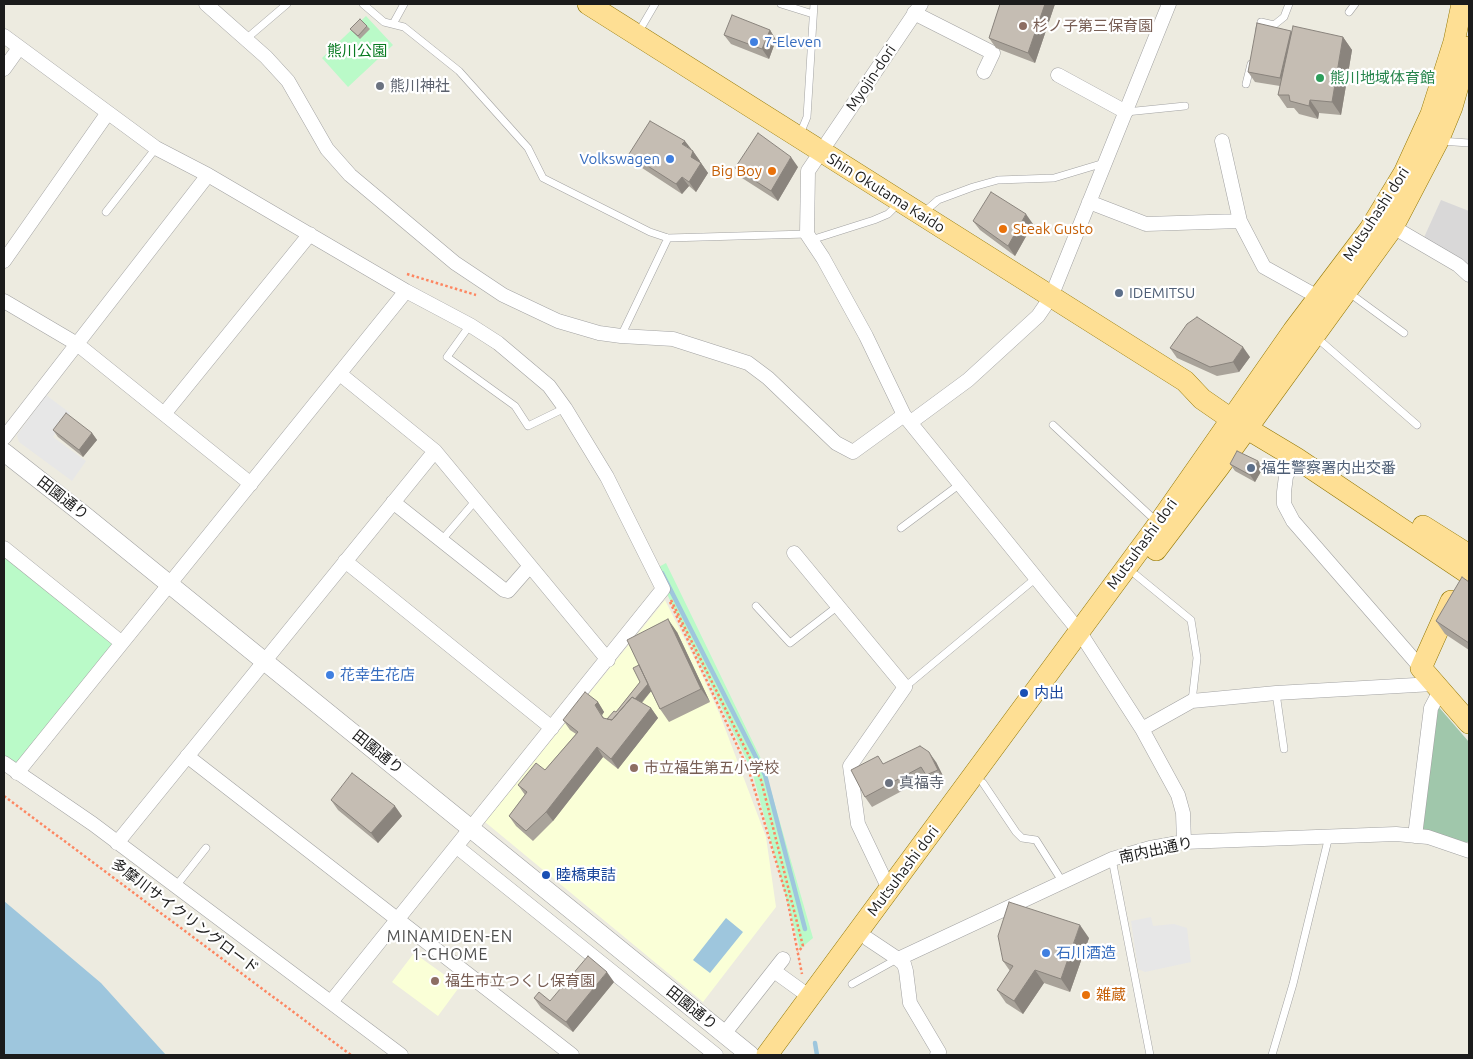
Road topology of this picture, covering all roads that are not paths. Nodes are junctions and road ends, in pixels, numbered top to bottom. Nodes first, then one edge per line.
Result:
1 (206, 4) edge
2 (287, 4) edge
3 (363, 4) edge
4 (404, 4) edge
5 (588, 4) edge
6 (655, 4) edge
7 (781, 4) edge
8 (814, 4) edge
9 (1169, 4) edge
10 (1288, 4) edge
11 (1355, 4) edge
12 (1462, 4) edge
13 (918, 9) edge
14 (1349, 12) dead end
15 (813, 14) junction
16 (393, 24) junction
17 (637, 35) junction
18 (4, 36) edge
19 (246, 39) junction
20 (1257, 40) edge
21 (1469, 47) edge
22 (19, 48) junction
23 (1252, 57) edge
24 (4, 69) edge
25 (984, 72) dead end
26 (1058, 75) dead end
27 (1246, 84) dead end
28 (1185, 106) dead end
29 (1126, 112) junction
30 (107, 114) junction
31 (799, 137) junction
32 (1222, 141) dead end
33 (1438, 141) junction
34 (1469, 144) edge
35 (156, 148) junction
36 (821, 152) junction
37 (1106, 162) junction
38 (208, 175) junction
39 (901, 202) junction
40 (1088, 202) junction
41 (106, 212) dead end
42 (921, 215) junction
43 (1240, 221) junction
44 (1393, 227) junction
45 (310, 234) junction
46 (809, 237) junction
47 (668, 238) junction
48 (4, 260) edge
49 (1469, 275) edge
50 (406, 291) junction
51 (1348, 292) junction
52 (1051, 297) junction
53 (1318, 297) junction
54 (4, 301) edge
55 (470, 325) junction
56 (1404, 333) dead end
57 (621, 336) junction
58 (1314, 336) junction
59 (77, 344) junction
60 (340, 374) junction
61 (565, 408) junction
62 (164, 414) junction
63 (1243, 417) junction
64 (908, 419) junction
65 (1053, 425) dead end
66 (1417, 425) dead end
67 (4, 438) edge
68 (435, 451) junction
69 (4, 452) edge
70 (1296, 458) junction
71 (251, 484) junction
72 (960, 484) junction
73 (477, 500) junction
74 (393, 502) junction
75 (901, 528) dead end
76 (1164, 528) junction
77 (441, 541) junction
78 (4, 548) edge
79 (794, 553) dead end
80 (345, 562) junction
81 (1468, 565) edge
82 (529, 567) junction
83 (1136, 575) junction
84 (1036, 578) junction
85 (170, 584) junction
86 (756, 606) dead end
87 (838, 606) junction
88 (1083, 636) junction
89 (122, 643) junction
90 (608, 660) junction
91 (265, 661) junction
92 (1431, 681) junction
93 (905, 687) junction
94 (1276, 692) junction
95 (1192, 701) junction
96 (1469, 723) edge
97 (552, 728) junction
98 (1142, 729) junction
99 (1284, 749) dead end
100 (187, 756) junction
101 (4, 763) edge
102 (17, 773) junction
103 (983, 783) junction
104 (472, 829) junction
105 (1329, 836) junction
106 (1415, 836) junction
107 (1184, 842) junction
108 (117, 843) junction
109 (458, 847) junction
110 (206, 848) dead end
111 (1468, 849) edge
112 (1112, 859) junction
113 (1062, 881) junction
114 (176, 886) junction
115 (889, 889) junction
116 (398, 920) junction
117 (868, 939) junction
118 (898, 958) junction
119 (783, 960) dead end
120 (774, 971) junction
121 (852, 984) dead end
122 (807, 990) junction
123 (331, 1002) junction
124 (724, 1034) junction
125 (401, 1055) edge
126 (572, 1055) edge
127 (716, 1055) edge
128 (750, 1055) edge
129 (767, 1055) edge
130 (783, 1055) edge
131 (937, 1055) edge
132 (1150, 1055) edge
133 (1271, 1055) edge

1 - 19 street
2 - 19 lane
3 - 16 lane
4 - 16 lane
5 - 17 main road, Shin Okutama Kaido
6 - 17 lane
7 - 15 lane
8 - 15 lane
9 - 29 street
10 - 20 lane
11 - 14 lane
12 - 53 main road, Mutsuhashi dori
13 - 25 street
13 - 36 street, Myojin-dori
15 - 31 lane
16 - 47 lane
17 - 31 main road, Shin Okutama Kaido
18 - 22 street
19 - 57 street
21 - 33 main road, Mutsuhashi dori
22 - 24 street
22 - 30 street
23 - 27 lane
26 - 29 street
28 - 29 lane
29 - 37 street
30 - 35 street
30 - 48 street
31 - 36 main road, Shin Okutama Kaido
32 - 43 street
33 - 34 lane
33 - 44 main road, Mutsuhashi dori
35 - 38 street
35 - 41 lane
36 - 39 main road, Shin Okutama Kaido
36 - 46 street, Myojin-dori
37 - 40 street
37 - 42 lane
38 - 45 street
38 - 59 street
39 - 42 main road, Shin Okutama Kaido
39 - 46 lane
40 - 43 street
40 - 52 street
42 - 52 main road, Shin Okutama Kaido
43 - 53 street
44 - 49 street
44 - 51 main road, Mutsuhashi dori
45 - 50 street
45 - 62 street
46 - 47 lane
46 - 64 street
47 - 57 lane
50 - 55 street
50 - 60 street
51 - 56 lane
51 - 58 main road, Mutsuhashi dori
52 - 63 main road, Shin Okutama Kaido
52 - 64 street
53 - 63 main road, Mutsuhashi dori
54 - 59 street
55 - 61 street
55 - 61 lane
57 - 64 street
58 - 63 main road, Mutsuhashi dori
58 - 66 lane
59 - 62 street
59 - 67 street
60 - 68 street
60 - 71 street
61 - 90 street
62 - 71 street
63 - 70 main road, Shin Okutama Kaido
63 - 76 main road, Mutsuhashi dori
63 - 81 main road, Shin Okutama Kaido
64 - 72 street
65 - 76 lane
68 - 73 street
68 - 74 street
69 - 85 street, 田園通り
70 - 81 main road, Shin Okutama Kaido
70 - 92 street
71 - 85 street
72 - 75 lane
72 - 84 street
73 - 77 lane
73 - 82 street
74 - 77 street
74 - 80 street
76 - 83 main road, Mutsuhashi dori
76 - 88 main road, Mutsuhashi dori
77 - 82 street
78 - 89 street
79 - 87 street
80 - 91 street
80 - 97 street
81 - 92 main road
82 - 90 street
83 - 88 main road, Mutsuhashi dori
83 - 95 lane
84 - 88 street
84 - 93 lane
85 - 89 street
85 - 91 street, 田園通り
86 - 87 lane
87 - 93 street
88 - 98 street
88 - 103 main road, Mutsuhashi dori
88 - 115 main road, Mutsuhashi dori
89 - 102 street
90 - 97 street
91 - 100 street
91 - 104 street, 田園通り
92 - 94 street
92 - 96 main road
92 - 106 street
93 - 115 street
94 - 95 street
94 - 99 lane
95 - 98 street
97 - 104 street
98 - 107 street
100 - 108 street
100 - 116 street
101 - 102 street
102 - 108 street
103 - 113 lane
103 - 117 main road, Mutsuhashi dori
104 - 109 street
104 - 124 street, 田園通り
105 - 106 street, 南内出通り
105 - 107 street, 南内出通り
105 - 133 lane
106 - 111 street, 南内出通り
107 - 112 street, 南内出通り
108 - 114 street
109 - 116 street
109 - 127 street
110 - 114 lane
112 - 113 street, 南内出通り
112 - 132 lane
113 - 118 street, 南内出通り
114 - 123 street
115 - 122 main road, Mutsuhashi dori
116 - 123 street
116 - 126 street
117 - 118 street
117 - 130 main road, Mutsuhashi dori
118 - 121 lane
118 - 131 street
119 - 120 street
120 - 122 street
120 - 124 street
122 - 129 main road, Mutsuhashi dori
123 - 125 street
124 - 128 street, 田園通り

